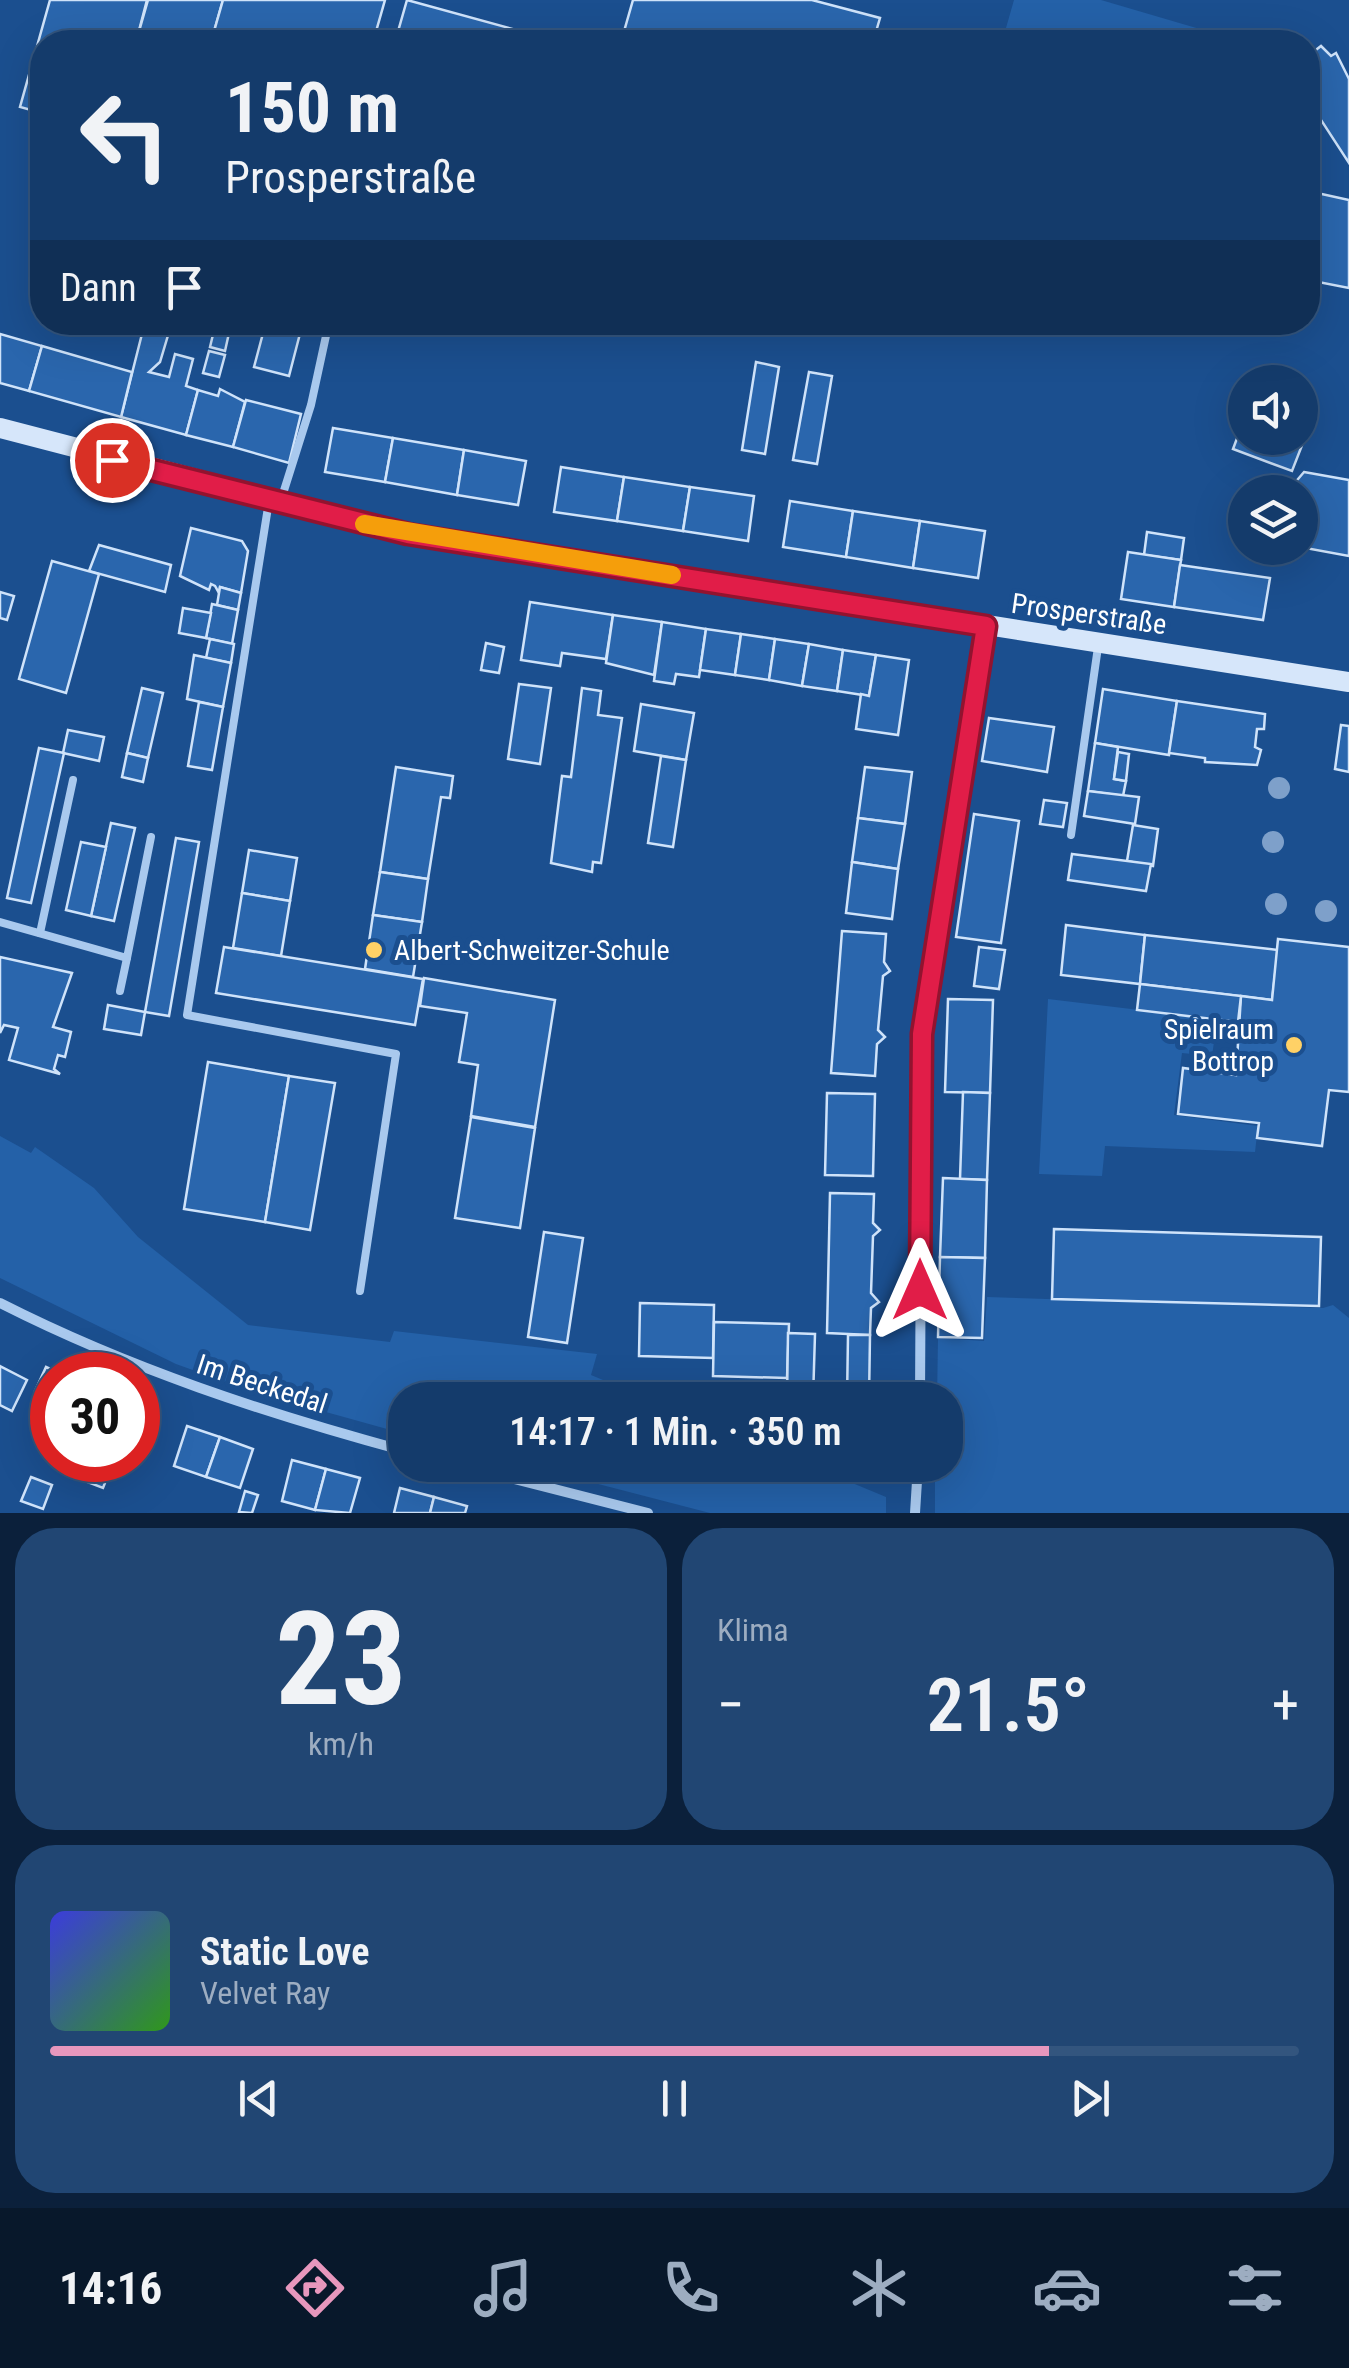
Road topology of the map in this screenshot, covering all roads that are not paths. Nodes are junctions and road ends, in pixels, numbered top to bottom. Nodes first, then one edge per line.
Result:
1 (326, 335) edge
2 (0, 428) edge
3 (275, 502) junction
4 (986, 626) junction
5 (1099, 642) junction
6 (1349, 682) edge
7 (72, 780) dead end
8 (1071, 835) dead end
9 (151, 838) dead end
10 (0, 922) edge
11 (40, 933) junction
12 (127, 958) junction
13 (120, 992) dead end
14 (360, 1290) dead end
15 (0, 1303) edge
16 (920, 1382) edge
17 (388, 1446) edge
18 (527, 1482) edge
19 (917, 1482) edge
20 (648, 1513) edge
21 (915, 1513) edge

1 - 3 lane
2 - 3 main road, Prosperstraße
3 - 4 main road, Prosperstraße
3 - 14 lane
4 - 5 main road, Prosperstraße
4 - 16 street
5 - 6 main road, Prosperstraße
5 - 8 lane
7 - 11 lane
9 - 12 lane
10 - 11 lane
11 - 12 lane
12 - 13 lane
15 - 17 street, Im Beckedal
18 - 20 street
19 - 21 street

